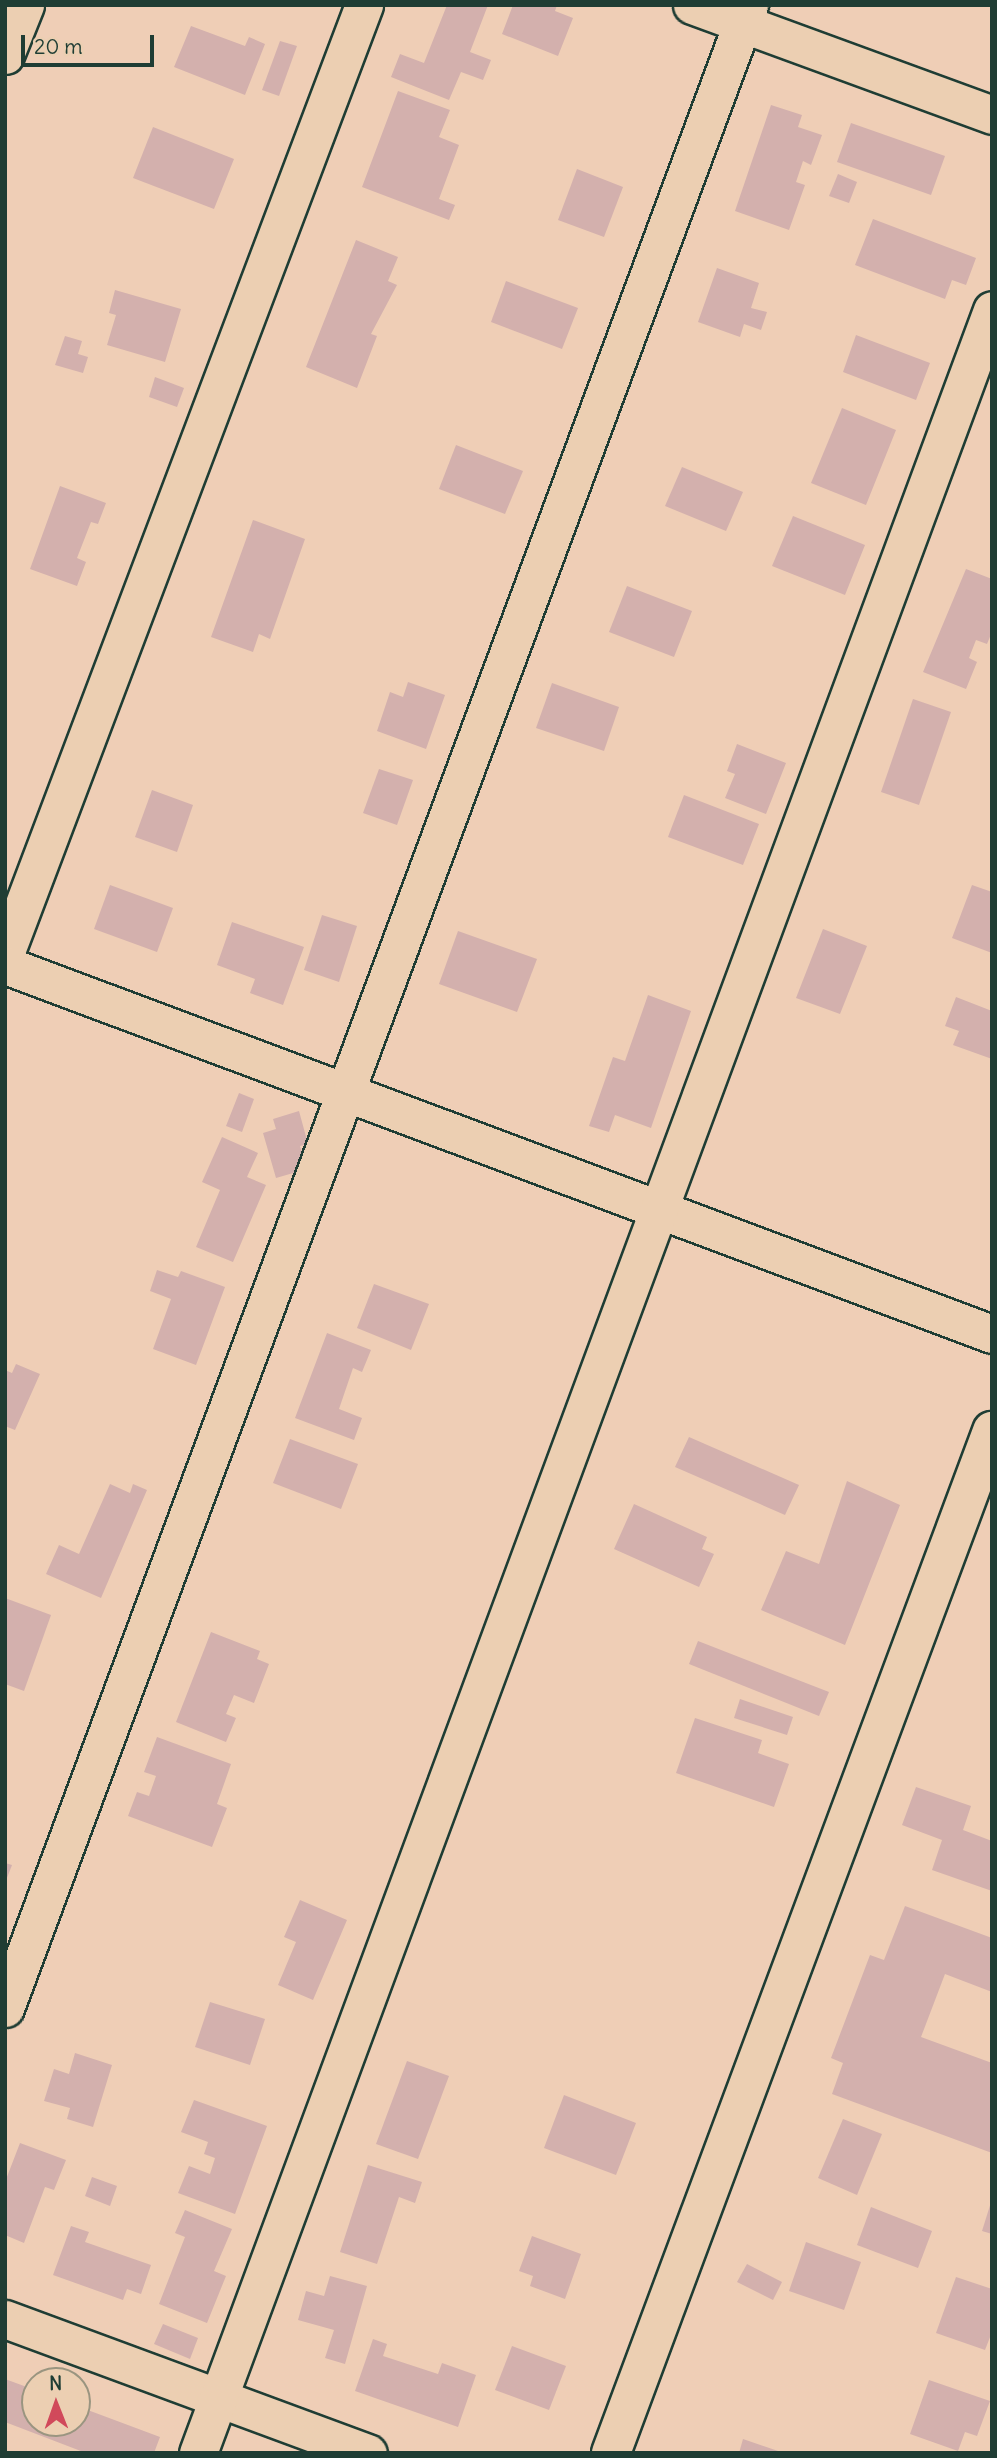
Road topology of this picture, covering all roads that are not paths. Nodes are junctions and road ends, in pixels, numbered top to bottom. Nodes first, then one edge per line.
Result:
1 (25, 5) edge
2 (364, 5) edge
3 (692, 5) edge
4 (746, 14) edge
5 (5, 55) edge
6 (992, 115) edge
7 (992, 310) edge
8 (5, 954) edge
9 (5, 965) edge
10 (348, 1093) junction
11 (660, 1210) junction
12 (992, 1334) edge
13 (992, 1431) edge
14 (5, 2008) edge
15 (5, 2319) edge
16 (218, 2399) junction
17 (198, 2453) edge
18 (368, 2453) edge
19 (611, 2453) edge

1 - 5 street
2 - 8 street
3 - 4 street
4 - 6 street
4 - 10 street
7 - 11 street
9 - 10 street
10 - 11 street
10 - 14 street
11 - 12 street
11 - 16 street
13 - 19 street
15 - 16 street
16 - 17 street
16 - 18 street

